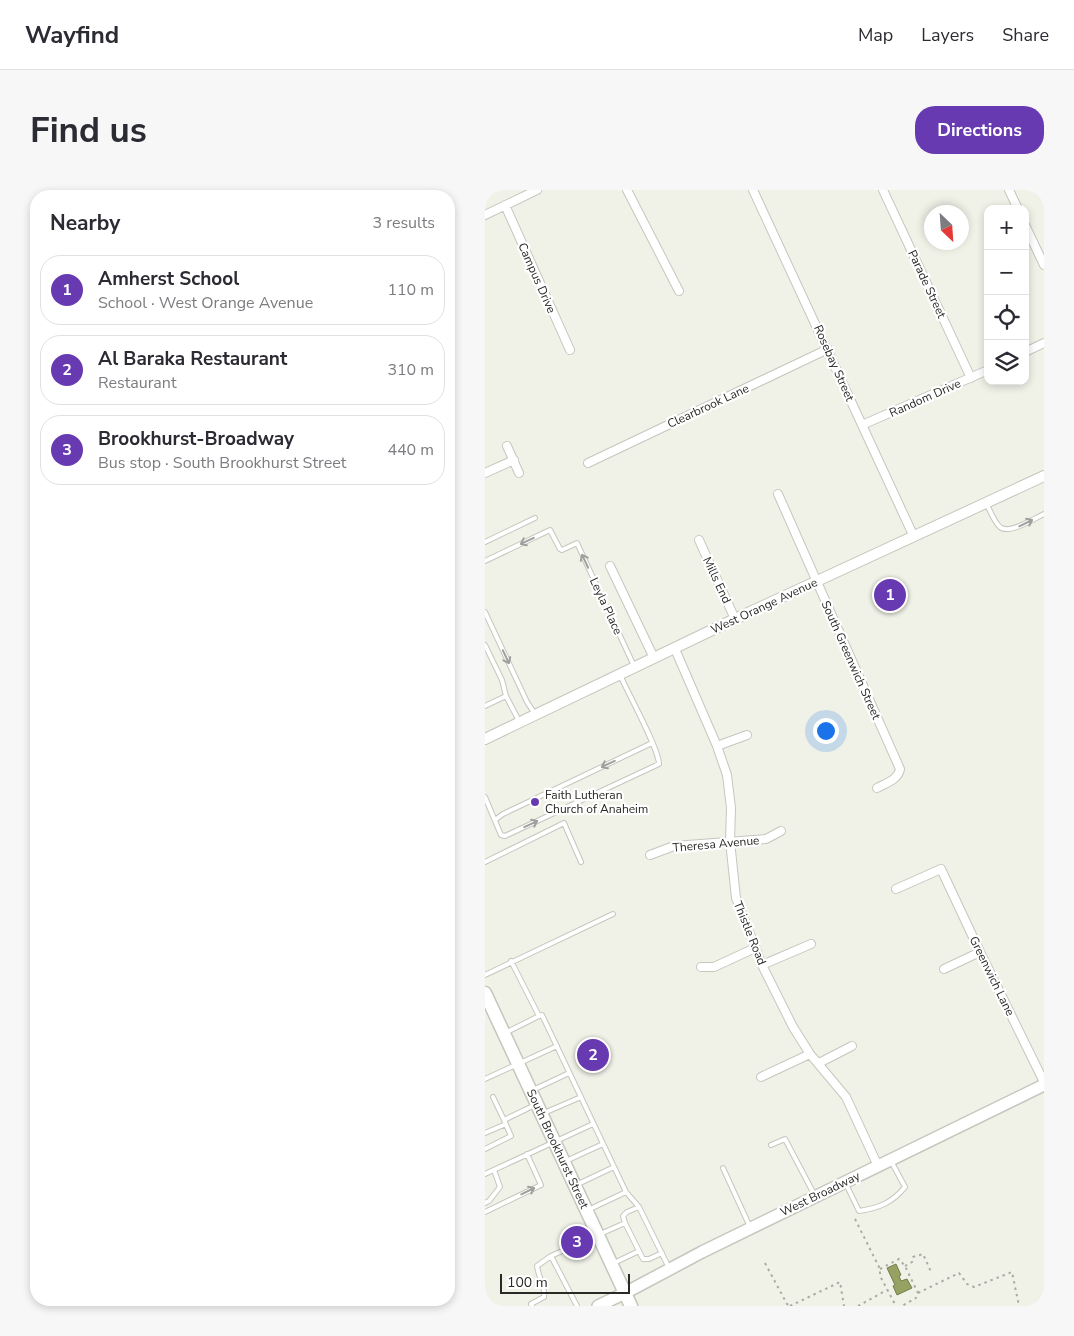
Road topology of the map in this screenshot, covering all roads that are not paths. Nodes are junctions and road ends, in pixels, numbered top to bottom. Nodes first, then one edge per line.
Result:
1 (537, 190) edge
2 (627, 190) edge
3 (753, 190) edge
4 (883, 190) edge
5 (1009, 190) edge
6 (1016, 205) edge
7 (505, 206) junction
8 (485, 215) edge
9 (1029, 233) edge
10 (1044, 265) edge
11 (679, 291) dead end
12 (1044, 343) edge
13 (828, 349) junction
14 (570, 350) dead end
15 (1029, 350) edge
16 (984, 372) edge
17 (971, 378) junction
18 (862, 425) junction
19 (507, 446) dead end
20 (514, 460) junction
21 (588, 463) dead end
22 (519, 472) dead end
23 (485, 473) edge
24 (1044, 476) edge
25 (778, 494) dead end
26 (986, 503) junction
27 (1044, 514) edge
28 (535, 518) dead end
29 (914, 537) junction
30 (699, 540) dead end
31 (485, 542) edge
32 (485, 560) edge
33 (610, 566) dead end
34 (816, 582) junction
35 (485, 612) edge
36 (735, 619) junction
37 (485, 645) edge
38 (675, 649) junction
39 (654, 658) junction
40 (635, 668) junction
41 (620, 676) junction
42 (506, 696) junction
43 (485, 706) edge
44 (536, 715) junction
45 (520, 723) junction
46 (747, 735) dead end
47 (485, 740) edge
48 (652, 743) junction
49 (717, 746) junction
50 (877, 788) dead end
51 (485, 797) edge
52 (495, 820) junction
53 (781, 831) dead end
54 (730, 841) junction
55 (650, 855) dead end
56 (485, 862) edge
57 (581, 862) dead end
58 (896, 889) dead end
59 (613, 914) dead end
60 (811, 944) dead end
61 (755, 948) junction
62 (979, 952) junction
63 (511, 961) junction
64 (762, 965) junction
65 (701, 967) dead end
66 (944, 969) dead end
67 (485, 974) edge
68 (486, 998) edge
69 (539, 1016) junction
70 (504, 1034) junction
71 (557, 1046) junction
72 (852, 1046) dead end
73 (810, 1054) junction
74 (819, 1063) junction
75 (518, 1064) junction
76 (569, 1073) junction
77 (761, 1077) dead end
78 (485, 1079) edge
79 (1044, 1083) edge
80 (531, 1091) junction
81 (493, 1097) dead end
82 (581, 1097) junction
83 (539, 1109) junction
84 (505, 1122) junction
85 (593, 1124) junction
86 (485, 1133) edge
87 (554, 1142) junction
88 (603, 1144) junction
89 (771, 1145) dead end
90 (485, 1149) edge
91 (527, 1154) junction
92 (890, 1160) junction
93 (564, 1162) junction
94 (878, 1166) junction
95 (614, 1167) junction
96 (723, 1168) dead end
97 (493, 1170) junction
98 (485, 1174) edge
99 (845, 1182) junction
100 (575, 1186) junction
101 (626, 1192) junction
102 (815, 1196) junction
103 (485, 1203) edge
104 (639, 1206) junction
105 (587, 1210) junction
106 (485, 1212) edge
107 (625, 1222) junction
108 (751, 1228) junction
109 (598, 1234) junction
110 (639, 1251) junction
111 (662, 1252) junction
112 (551, 1256) junction
113 (612, 1264) junction
114 (669, 1268) junction
115 (625, 1293) junction
116 (530, 1305) edge
117 (577, 1306) edge
118 (598, 1306) edge
119 (631, 1306) edge

1 - 7 street
2 - 11 street
3 - 13 street, Rosebay Street
4 - 17 street, Parade Street
5 - 6 street
7 - 8 street
7 - 14 street, Campus Drive
9 - 10 street
12 - 15 street
13 - 18 street, Rosebay Street
13 - 21 street, Clearbrook Lane
16 - 17 street, Random Drive
17 - 18 street, Random Drive
18 - 29 street, Rosebay Street
19 - 20 street
20 - 22 street
20 - 23 street
24 - 26 street, West Orange Avenue
25 - 34 street, South Greenwich Street
26 -> 27 lane
26 - 29 street, West Orange Avenue
28 - 31 lane
29 - 34 street, West Orange Avenue
30 - 36 street, Mills End
40 -> 32 lane, Leyla Place
33 - 39 street
34 - 36 street, West Orange Avenue
34 - 50 street, South Greenwich Street
35 -> 44 lane
36 - 38 street, West Orange Avenue
37 - 42 lane
38 - 39 street, West Orange Avenue
38 - 49 street, Thistle Road
39 - 40 street, West Orange Avenue
40 - 41 street, West Orange Avenue
41 - 44 street, West Orange Avenue
41 - 48 lane
42 - 43 lane
42 - 45 lane
44 - 45 street, West Orange Avenue
45 - 47 street, West Orange Avenue
46 - 49 street
48 -> 52 lane
52 -> 48 lane
49 - 54 street, Thistle Road
51 - 52 lane
53 - 54 street, Theresa Avenue
54 - 55 street, Theresa Avenue
54 - 61 street, Thistle Road
56 - 57 lane
58 - 62 street, Greenwich Lane
59 - 63 lane
60 - 64 street
61 - 64 street, Thistle Road
61 - 65 street
62 - 66 street
62 - 79 street, Greenwich Lane
63 - 67 lane
63 - 69 lane
64 - 73 street, Thistle Road
68 - 70 main road, South Brookhurst Street
69 - 70 lane
69 - 71 lane
70 - 75 main road, South Brookhurst Street
71 - 75 lane
71 - 76 lane
72 - 74 street
73 - 74 street, Thistle Road
73 - 77 street
74 - 94 street, Thistle Road
75 - 78 lane
75 - 80 main road, South Brookhurst Street
76 - 80 lane
76 - 82 lane
79 - 92 main road, West Broadway
80 - 83 main road, South Brookhurst Street
81 - 84 lane
82 - 83 lane
82 - 85 lane
83 - 84 lane
83 - 87 main road, South Brookhurst Street
84 - 86 lane
84 - 90 lane
85 - 87 lane
85 - 88 lane
87 - 91 lane
87 - 93 main road, South Brookhurst Street
88 - 93 lane
88 - 95 lane
89 - 102 lane
91 - 97 lane
106 -> 91 lane
92 - 94 main road, West Broadway
92 - 99 lane
93 - 100 main road, South Brookhurst Street
94 - 99 main road, West Broadway
95 - 100 lane
95 - 101 lane
96 - 108 lane
97 - 98 lane
97 - 103 lane
99 - 102 main road, West Broadway
100 - 105 main road, South Brookhurst Street
101 - 104 lane
101 - 105 lane
102 - 108 main road, West Broadway
104 - 107 lane
104 - 111 lane
105 - 109 main road, South Brookhurst Street
107 - 109 lane
107 - 110 lane
108 - 114 main road, West Broadway
109 - 112 lane
109 - 113 main road, South Brookhurst Street
110 - 111 lane
110 - 113 lane
111 - 114 lane
112 - 116 lane
112 - 117 lane
113 - 115 main road, South Brookhurst Street
114 - 115 main road, West Broadway
115 - 118 main road, West Broadway
115 - 119 main road, South Brookhurst Street

